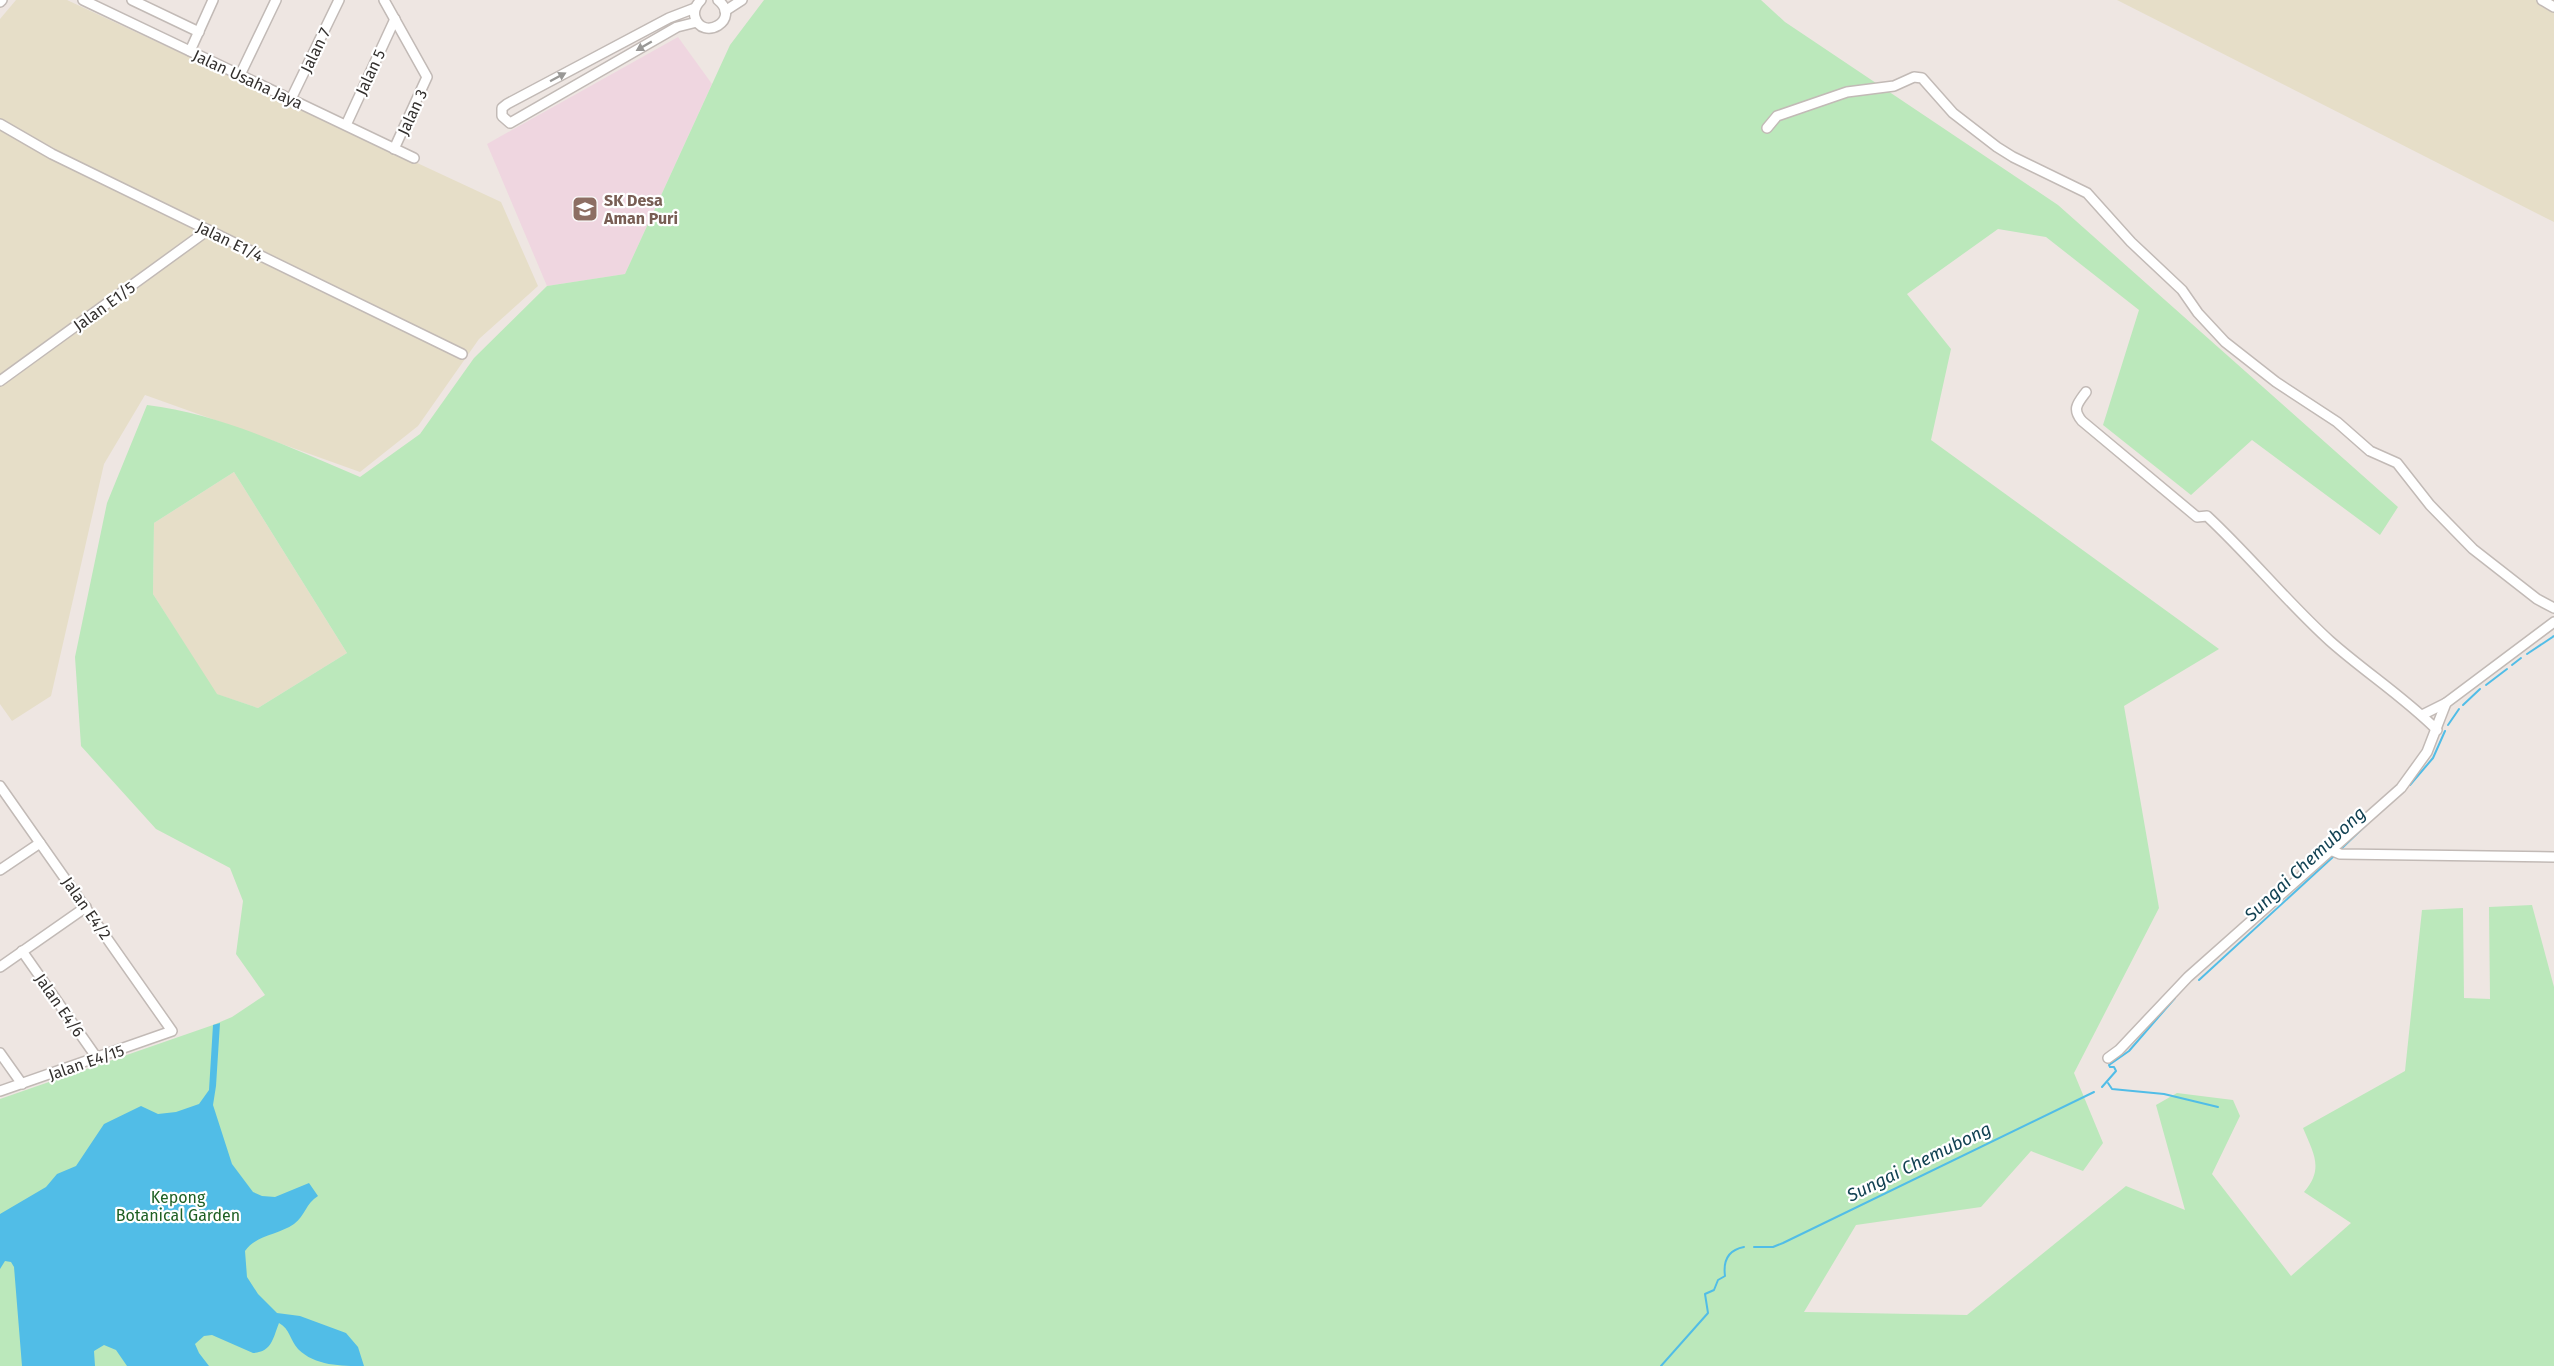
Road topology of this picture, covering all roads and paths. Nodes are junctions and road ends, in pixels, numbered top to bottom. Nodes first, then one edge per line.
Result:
1 (82, 0) edge
2 (132, 0) edge
3 (213, 0) edge
4 (276, 0) edge
5 (339, 0) edge
6 (384, 0) edge
7 (718, 0) edge
8 (742, 0) edge
9 (2542, 0) edge
10 (696, 3) edge
11 (2554, 7) edge
12 (725, 11) junction
13 (394, 19) junction
14 (697, 22) junction
15 (199, 32) junction
16 (190, 51) junction
17 (240, 75) junction
18 (291, 99) junction
19 (0, 123) edge
20 (346, 126) junction
21 (1767, 128) dead end
22 (394, 149) junction
23 (414, 158) dead end
24 (208, 230) junction
25 (462, 354) dead end
26 (0, 381) edge
27 (2086, 392) dead end
28 (2554, 608) edge
29 (2554, 622) edge
30 (2446, 703) junction
31 (2422, 715) junction
32 (2437, 730) junction
33 (0, 786) edge
34 (40, 843) junction
35 (2335, 852) junction
36 (2554, 857) edge
37 (0, 870) edge
38 (86, 907) junction
39 (22, 951) junction
40 (0, 967) edge
41 (172, 1031) joint
42 (0, 1053) edge
43 (97, 1058) junction
44 (2108, 1058) dead end
45 (22, 1084) junction
46 (0, 1091) edge

1 - 16 street, Jalan Usaha Jaya
2 - 15 street
3 - 15 street
4 - 17 street
5 - 18 street, Jalan 7
6 - 13 street
7 - 12 street
8 - 12 street
9 - 11 street
10 - 14 street
14 -> 10 street
12 - 14 street
13 - 20 street, Jalan 5
13 - 22 street, Jalan 3
15 - 16 street
16 - 17 street, Jalan Usaha Jaya
17 - 18 street, Jalan Usaha Jaya
18 - 20 street, Jalan Usaha Jaya
19 - 24 street, Jalan E1/4
20 - 22 street, Jalan Usaha Jaya
21 - 28 street
22 - 23 street, Jalan Usaha Jaya
24 - 25 street, Jalan E1/4
24 - 26 street, Jalan E1/5
27 - 31 street
29 - 30 street
30 - 31 street
30 - 32 street
31 - 32 street
32 - 35 street
33 - 34 street, Jalan E4/2
34 - 37 street
34 - 38 street, Jalan E4/2
35 - 36 street
35 - 44 street
38 - 39 street
38 - 41 street, Jalan E4/2
39 - 40 street
39 - 43 street, Jalan E4/6
41 - 43 street, Jalan E4/15
42 - 45 street
43 - 45 street, Jalan E4/15
45 - 46 street, Jalan E4/15

